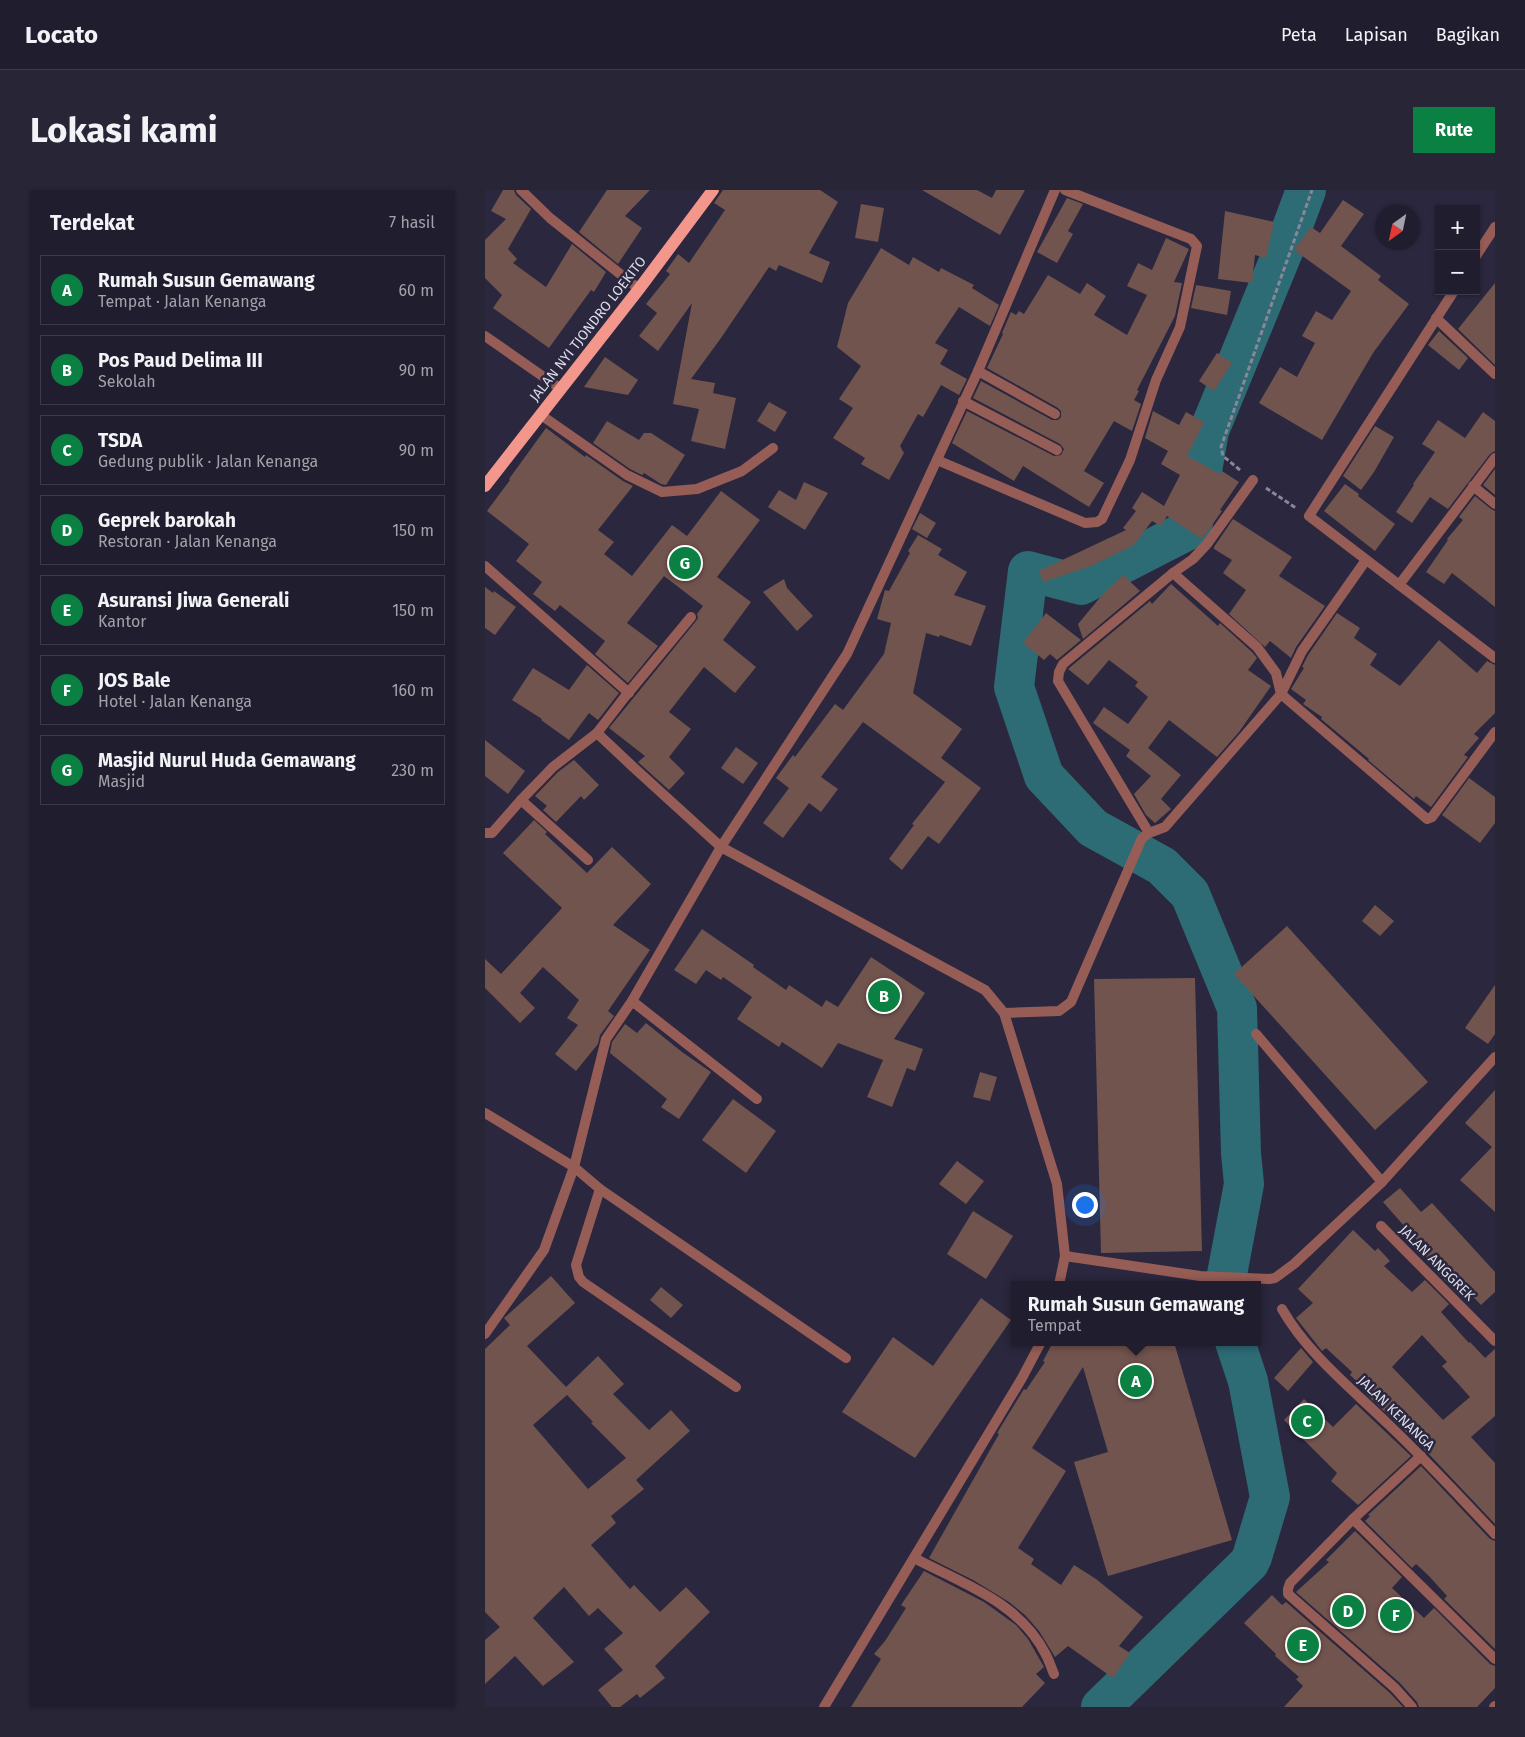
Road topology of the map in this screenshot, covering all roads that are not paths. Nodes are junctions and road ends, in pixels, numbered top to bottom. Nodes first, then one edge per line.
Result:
1 (521, 190) edge
2 (713, 190) edge
3 (1055, 190) edge
4 (1065, 190) edge
5 (1495, 227) edge
6 (1480, 250) edge
7 (639, 289) junction
8 (1450, 295) edge
9 (1436, 318) junction
10 (485, 336) edge
11 (978, 371) junction
12 (1495, 374) edge
13 (561, 389) junction
14 (963, 401) junction
15 (1055, 414) dead end
16 (541, 415) junction
17 (773, 448) dead end
18 (1057, 450) dead end
19 (1495, 458) edge
20 (937, 460) junction
21 (1253, 480) road end
22 (485, 486) edge
23 (1473, 486) junction
24 (1495, 504) edge
25 (1366, 560) junction
26 (485, 566) edge
27 (1173, 573) junction
28 (1399, 585) junction
29 (691, 617) dead end
30 (1494, 655) edge
31 (629, 693) junction
32 (1281, 694) junction
33 (1495, 732) edge
34 (597, 733) junction
35 (521, 800) junction
36 (485, 833) edge
37 (1149, 833) junction
38 (721, 848) junction
39 (588, 860) dead end
40 (632, 1001) junction
41 (1004, 1013) junction
42 (1256, 1034) dead end
43 (1493, 1063) edge
44 (757, 1099) dead end
45 (485, 1113) edge
46 (574, 1167) junction
47 (1382, 1182) junction
48 (600, 1188) junction
49 (1381, 1226) dead end
50 (1065, 1256) junction
51 (1060, 1281) edge
52 (1282, 1309) dead end
53 (485, 1334) edge
54 (1495, 1341) edge
55 (1039, 1346) edge
56 (846, 1358) dead end
57 (736, 1388) dead end
58 (1421, 1456) junction
59 (1353, 1518) junction
60 (1495, 1534) edge
61 (914, 1558) junction
62 (1495, 1659) edge
63 (1054, 1674) dead end
64 (824, 1707) edge
65 (1412, 1707) edge

1 - 7 street
2 - 7 main road, JALAN NYI TJONDRO LOEKITO
3 - 11 street
4 - 20 street
5 - 6 street
7 - 13 main road, JALAN NYI TJONDRO LOEKITO
8 - 9 street
9 - 12 street
9 - 25 street
10 - 13 street
11 - 14 street
11 - 15 street
13 - 16 main road, JALAN NYI TJONDRO LOEKITO
14 - 18 street
14 - 20 street
16 - 17 street
16 - 22 main road, JALAN NYI TJONDRO LOEKITO
19 - 23 street
20 - 38 street
21 - 27 street
23 - 24 street
23 - 28 street
25 - 28 street
25 - 32 street
26 - 31 street
27 - 32 street
27 - 37 street
28 - 30 street
29 - 31 street
31 - 34 street
32 - 33 street
32 - 37 street
34 - 35 street
34 - 38 street
35 - 36 street
35 - 39 street
37 - 41 street
38 - 40 street
38 - 41 street
40 - 44 street
40 - 46 street
41 - 50 street
42 - 47 street
43 - 47 street
45 - 46 street
46 - 48 street
46 - 53 street
47 - 50 street
48 - 56 street
48 - 57 street
49 - 54 street, JALAN ANGGREK
50 - 51 street
52 - 58 street, JALAN KENANGA
55 - 61 street
58 - 59 street
58 - 60 street, JALAN KENANGA
59 - 62 street
59 - 65 street
61 - 63 street
61 - 64 street

